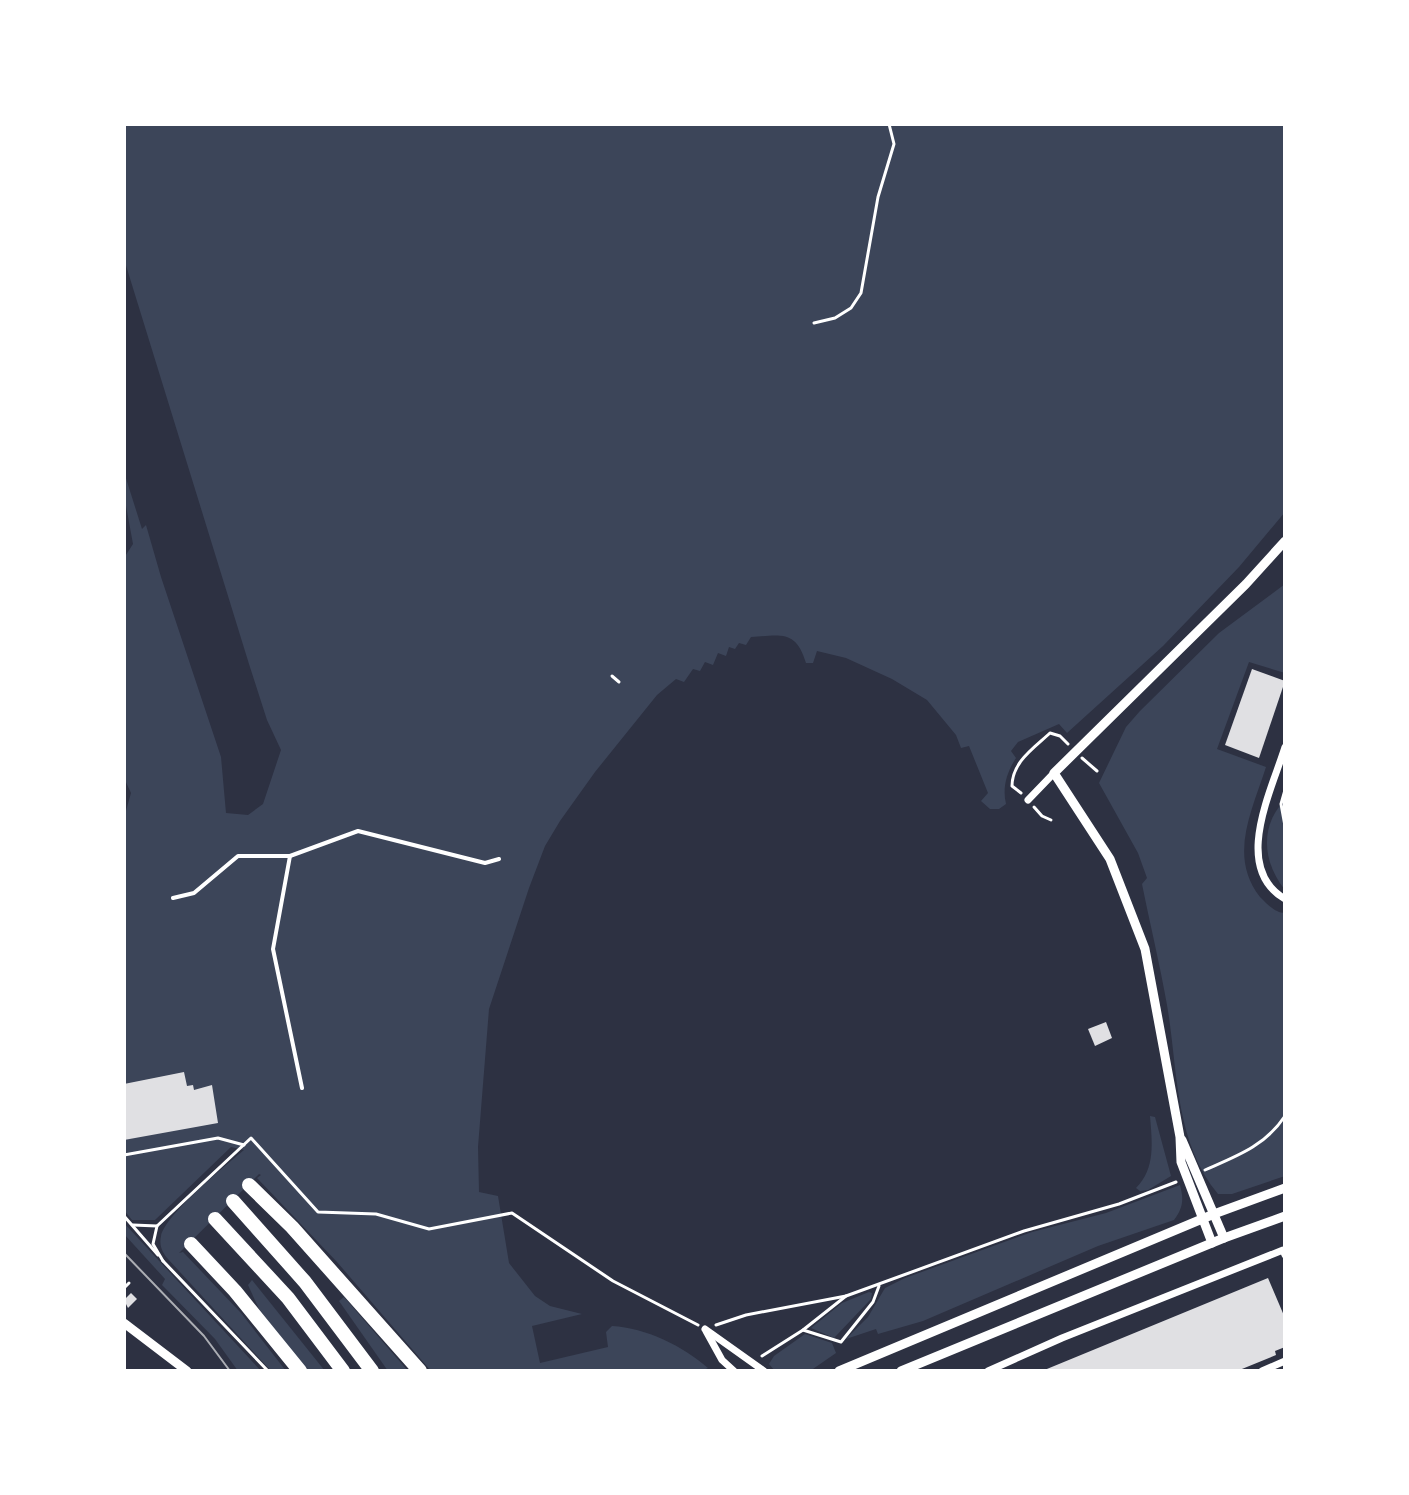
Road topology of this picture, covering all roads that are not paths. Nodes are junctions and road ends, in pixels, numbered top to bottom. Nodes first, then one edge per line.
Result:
1 (1285, 541) edge
2 (1285, 747) edge
3 (1054, 773) junction
4 (1028, 800) road end
5 (290, 856) junction
6 (499, 859) dead end
7 (173, 898) dead end
8 (1285, 899) edge
9 (302, 1088) dead end
10 (1180, 1137) junction
11 (249, 1185) dead end
12 (1285, 1188) edge
13 (233, 1201) dead end
14 (1214, 1214) junction
15 (1285, 1216) edge
16 (215, 1219) dead end
17 (1202, 1220) junction
18 (1224, 1238) junction
19 (1212, 1243) junction
20 (191, 1244) dead end
21 (1285, 1255) edge
22 (124, 1323) edge
23 (1285, 1361) edge
24 (187, 1371) edge
25 (300, 1371) edge
26 (343, 1371) edge
27 (372, 1371) edge
28 (420, 1371) edge
29 (734, 1371) edge
30 (764, 1371) edge
31 (839, 1371) edge
32 (901, 1371) edge
33 (988, 1371) edge
34 (1262, 1371) edge

1 - 3 street
2 - 8 street
3 - 4 street
3 - 10 street
5 - 6 lane
5 - 7 lane
5 - 9 lane
10 - 14 street
10 - 17 street
11 - 28 highway
12 - 14 street
13 - 27 highway
14 - 17 street
14 - 18 street
15 - 18 street
16 - 26 highway
17 - 19 street
17 - 31 street
18 - 19 street
19 - 32 street
20 - 25 highway
21 - 33 street
22 - 24 street
23 - 34 street
29 - 30 street

